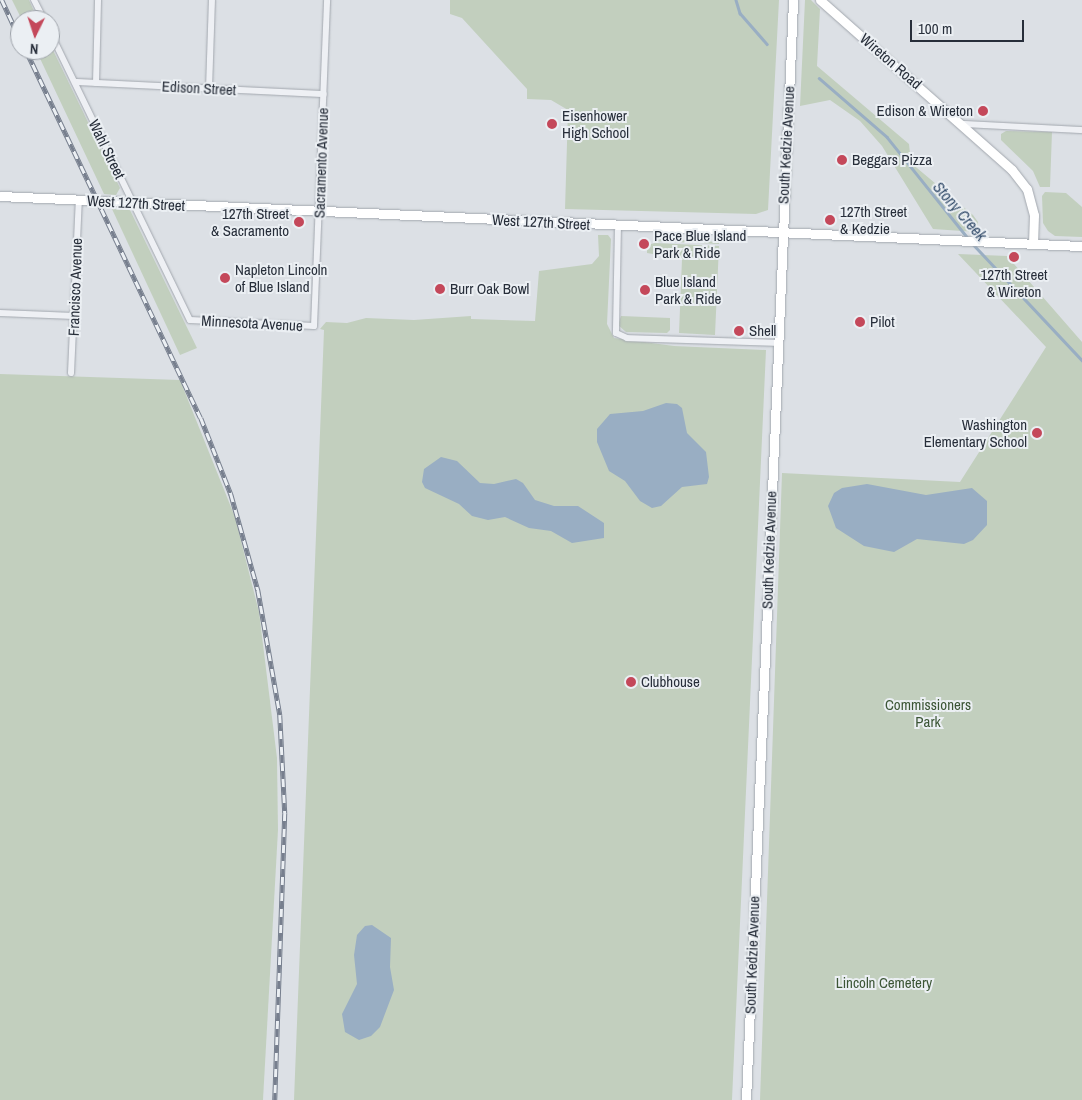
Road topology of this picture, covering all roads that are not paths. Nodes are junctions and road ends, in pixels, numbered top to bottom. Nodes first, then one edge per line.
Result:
1 (98, 0) edge
2 (212, 0) edge
3 (327, 0) edge
4 (793, 0) edge
5 (820, 0) edge
6 (60, 52) edge
7 (75, 82) junction
8 (96, 83) junction
9 (209, 89) junction
10 (324, 94) junction
11 (963, 124) junction
12 (1082, 130) edge
13 (0, 196) edge
14 (79, 200) junction
15 (134, 203) junction
16 (319, 211) junction
17 (618, 225) junction
18 (782, 233) junction
19 (1034, 244) junction
20 (1082, 246) edge
21 (0, 313) edge
22 (74, 316) junction
23 (190, 320) joint
24 (314, 326) joint
25 (778, 343) junction
26 (72, 373) dead end
27 (746, 1100) edge

1 - 8 street
2 - 9 street
3 - 10 street, Sacramento Avenue
4 - 18 main road, South Kedzie Avenue
5 - 11 main road, Wireton Road
6 - 7 street, Wahl Street
7 - 8 street, Edison Street
7 - 15 street, Wahl Street
8 - 9 street, Edison Street
9 - 10 street, Edison Street
10 - 16 street, Sacramento Avenue
11 - 12 street
11 - 19 main road, Wireton Road
13 - 14 main road, West 127th Street
14 - 15 main road, West 127th Street
14 - 22 street, Francisco Avenue
15 - 16 main road, West 127th Street
15 - 23 street, Wahl Street
16 - 17 main road, West 127th Street
16 - 24 street, Sacramento Avenue
17 - 18 main road, West 127th Street
17 - 25 street
18 - 19 main road, West 127th Street
18 - 25 main road, South Kedzie Avenue
19 - 20 main road, West 127th Street
21 - 22 street
22 - 26 street, Francisco Avenue
23 - 24 street, Minnesota Avenue
25 - 27 main road, South Kedzie Avenue

